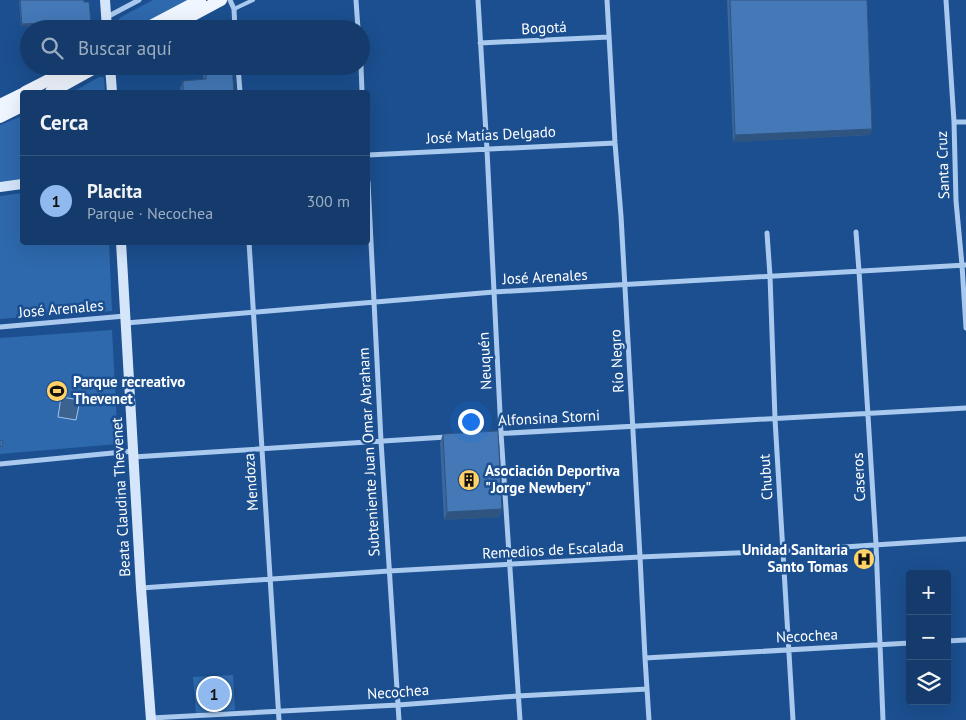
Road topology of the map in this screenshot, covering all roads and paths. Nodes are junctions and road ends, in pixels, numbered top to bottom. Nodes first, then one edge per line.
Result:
1 (106, 0) edge
2 (138, 0) edge
3 (200, 0) edge
4 (221, 0) edge
5 (230, 0) edge
6 (253, 0) edge
7 (356, 0) edge
8 (478, 0) edge
9 (607, 0) edge
10 (946, 0) edge
11 (234, 9) junction
12 (106, 17) junction
13 (106, 20) edge
14 (162, 20) edge
15 (184, 20) edge
16 (235, 20) edge
17 (357, 20) edge
18 (609, 37) junction
19 (480, 43) junction
20 (59, 75) edge
21 (82, 75) edge
22 (111, 75) edge
23 (239, 75) edge
24 (361, 75) edge
25 (30, 90) edge
26 (55, 90) edge
27 (112, 90) edge
28 (240, 90) edge
29 (362, 90) edge
30 (20, 95) edge
31 (0, 105) edge
32 (20, 107) edge
33 (0, 117) edge
34 (954, 122) junction
35 (966, 122) edge
36 (615, 144) junction
37 (487, 150) junction
38 (370, 155) edge
39 (20, 184) edge
40 (0, 187) edge
41 (370, 230) edge
42 (856, 232) dead end
43 (766, 233) dead end
44 (121, 245) edge
45 (249, 245) edge
46 (964, 265) edge
47 (859, 271) junction
48 (770, 276) junction
49 (624, 285) junction
50 (494, 292) junction
51 (373, 301) junction
52 (252, 313) junction
53 (125, 320) junction
54 (0, 327) edge
55 (966, 328) edge
56 (966, 408) edge
57 (868, 414) junction
58 (775, 419) junction
59 (633, 426) junction
60 (501, 433) junction
61 (482, 434) edge
62 (455, 436) edge
63 (381, 441) junction
64 (262, 449) junction
65 (133, 454) junction
66 (0, 464) edge
67 (966, 538) edge
68 (876, 544) junction
69 (783, 552) junction
70 (640, 557) junction
71 (510, 565) junction
72 (389, 571) junction
73 (271, 580) junction
74 (141, 588) junction
75 (966, 640) edge
76 (951, 641) edge
77 (906, 643) edge
78 (879, 644) junction
79 (789, 649) junction
80 (645, 658) junction
81 (647, 689) junction
82 (518, 696) junction
83 (398, 705) junction
84 (278, 711) junction
85 (151, 719) edge
86 (279, 720) edge
87 (399, 720) edge
88 (520, 720) edge
89 (649, 720) edge
90 (793, 720) edge
91 (883, 720) edge

1 - 12 main road
2 - 12 street
3 - 14 main road
4 - 15 main road
5 - 11 street
6 - 11 lane
7 - 17 street
8 - 19 street, Neuquén
9 - 18 street, Río Negro
10 - 34 street, Santa Cruz
11 - 16 street
12 - 13 main road
18 - 19 street, Bogotá
18 - 36 street, Río Negro
19 - 37 street, Neuquén
20 - 25 main road
21 - 26 main road
22 - 27 main road
23 - 28 street
24 - 29 street
30 - 31 main road
32 - 33 main road
34 - 35 street
34 - 46 street, Santa Cruz
36 - 37 street, José Matías Delgado
36 - 49 street, Río Negro
37 - 38 street, José Matías Delgado
37 - 50 street, Neuquén
39 - 40 main road
41 - 51 street, Subteniente Juan Omar Abraham
42 - 47 street, Caseros
43 - 48 street, Chubut
44 - 53 main road, Beata Claudina Thevenet
45 - 52 street, Mendoza
46 - 47 street, José Arenales
46 - 55 street, Santa Cruz
47 - 48 street, José Arenales
47 - 57 street, Caseros
48 - 49 street, José Arenales
48 - 58 street, Chubut
49 - 50 street, José Arenales
49 - 59 street, Río Negro
50 - 51 street, José Arenales
50 - 60 street, Neuquén
51 - 52 street, José Arenales
51 - 63 street, Subteniente Juan Omar Abraham
52 - 53 street, José Arenales
52 - 64 street, Mendoza
53 - 54 street, José Arenales
53 - 65 main road, Beata Claudina Thevenet
56 - 57 street, Alfonsina Storni
57 - 58 street, Alfonsina Storni
57 - 68 street, Caseros
58 - 59 street, Alfonsina Storni
58 - 69 street, Chubut
59 - 60 street, Alfonsina Storni
59 - 70 street, Río Negro
60 - 61 street, Alfonsina Storni
60 - 71 street, Neuquén
62 - 63 street
63 - 64 street
63 - 72 street, Subteniente Juan Omar Abraham
64 - 65 street
64 - 73 street, Mendoza
65 - 66 street
65 - 74 main road, Beata Claudina Thevenet
67 - 68 street, Remedios de Escalada
68 - 69 street, Remedios de Escalada
68 - 78 street, Caseros
69 - 70 street, Remedios de Escalada
69 - 79 street, Chubut
70 - 71 street, Remedios de Escalada
70 - 80 street, Río Negro
71 - 72 street, Remedios de Escalada
71 - 82 street, Neuquén
72 - 73 street, Remedios de Escalada
72 - 83 street, Subteniente Juan Omar Abraham
73 - 74 street, Remedios de Escalada
73 - 84 street, Mendoza
74 - 85 main road, Beata Claudina Thevenet
75 - 76 street
77 - 78 street, Necochea
78 - 79 street, Necochea
78 - 91 street, Caseros
79 - 80 street, Necochea
79 - 90 street, Chubut
80 - 81 street, Río Negro
81 - 82 street, Necochea
81 - 89 street, Río Negro
82 - 83 street, Necochea
82 - 88 street, Neuquén
83 - 84 street, Necochea
83 - 87 street, Subteniente Juan Omar Abraham
84 - 85 street, Necochea
84 - 86 street, Mendoza

